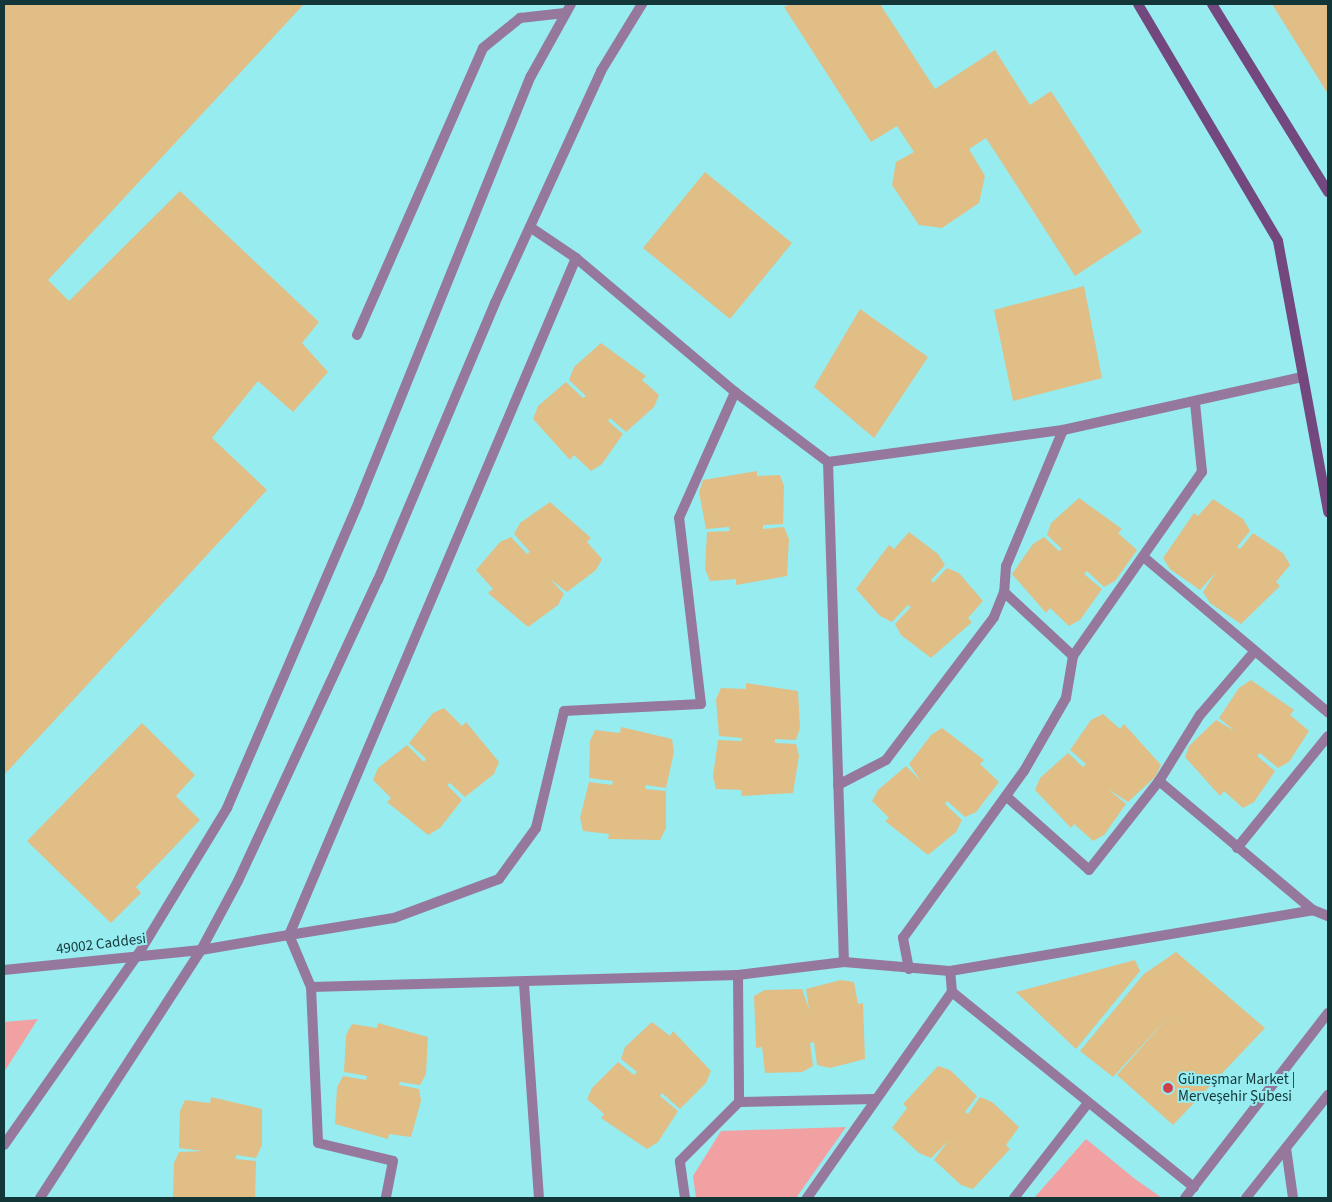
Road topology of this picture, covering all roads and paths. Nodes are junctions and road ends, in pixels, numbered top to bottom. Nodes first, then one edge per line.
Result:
1 (571, 4) edge
2 (642, 4) edge
3 (1138, 4) edge
4 (1212, 4) edge
5 (566, 13) junction
6 (1328, 192) edge
7 (530, 227) junction
8 (576, 258) junction
9 (357, 335) dead end
10 (1304, 377) junction
11 (735, 392) junction
12 (1195, 403) junction
13 (1063, 430) junction
14 (828, 462) junction
15 (1328, 512) edge
16 (1146, 559) junction
17 (1004, 592) junction
18 (1254, 652) junction
19 (1073, 656) junction
20 (1328, 712) edge
21 (1328, 736) edge
22 (1159, 781) junction
23 (838, 785) junction
24 (1006, 796) junction
25 (1237, 848) junction
26 (1313, 910) junction
27 (1328, 916) edge
28 (289, 935) junction
29 (202, 950) junction
30 (139, 953) junction
31 (844, 962) junction
32 (4, 970) edge
33 (909, 970) junction
34 (950, 971) junction
35 (738, 975) junction
36 (524, 984) junction
37 (311, 987) junction
38 (952, 992) junction
39 (1328, 1014) edge
40 (1328, 1095) edge
41 (875, 1099) junction
42 (739, 1102) junction
43 (1088, 1103) junction
44 (4, 1145) edge
45 (1286, 1148) junction
46 (1194, 1187) junction
47 (40, 1198) edge
48 (386, 1198) edge
49 (538, 1198) edge
50 (685, 1198) edge
51 (807, 1198) edge
52 (1014, 1198) edge
53 (1185, 1198) edge
54 (1246, 1198) edge
55 (1293, 1198) edge

1 - 5 street
2 - 7 street
3 - 10 main road
4 - 6 main road
5 - 9 street
5 - 30 street
7 - 8 street
7 - 29 street
8 - 11 street
8 - 28 street
10 - 12 street
10 - 15 main road
11 - 14 street
11 - 28 street, 49002 Caddesi
12 - 13 street
12 - 16 street
13 - 14 street
13 - 17 street
14 - 23 street
16 - 18 street
16 - 19 street
17 - 19 street
17 - 23 street
18 - 20 street
18 - 22 street
19 - 24 street
21 - 25 street
22 - 24 street
22 - 25 street
23 - 31 street
24 - 33 street
25 - 26 street
26 - 27 street
26 - 34 street
28 - 29 street, 49002 Caddesi
28 - 37 street
29 - 30 street, 49002 Caddesi
29 - 47 street
30 - 32 street, 49002 Caddesi
30 - 44 street
31 - 33 street
31 - 35 street
33 - 34 street
34 - 38 street
35 - 36 street
35 - 42 street
36 - 37 street
36 - 49 street
37 - 48 street
38 - 41 street
38 - 43 street
39 - 46 street
40 - 45 street
41 - 42 street
41 - 51 street
42 - 50 street
43 - 46 street
43 - 52 street
45 - 54 street
45 - 55 street
46 - 53 street

